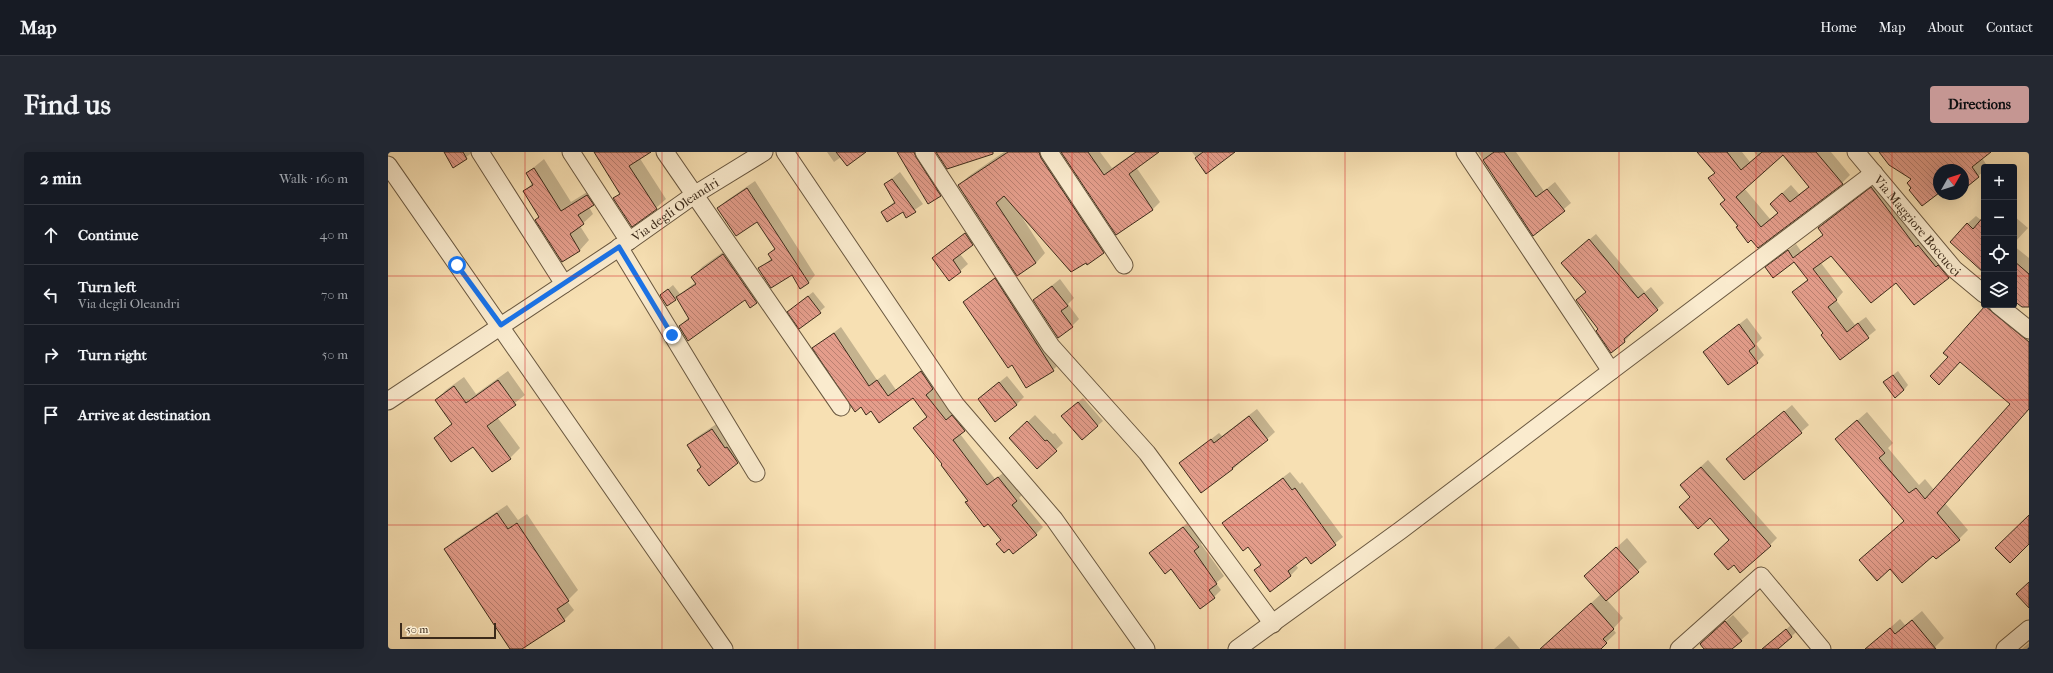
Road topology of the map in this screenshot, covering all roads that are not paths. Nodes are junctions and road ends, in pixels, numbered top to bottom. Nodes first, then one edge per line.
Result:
1 (480, 152) edge
2 (571, 152) edge
3 (665, 152) edge
4 (764, 152) edge
5 (785, 152) edge
6 (924, 152) edge
7 (1049, 152) edge
8 (1465, 152) edge
9 (1856, 152) edge
10 (388, 165) edge
11 (1874, 173) junction
12 (694, 195) junction
13 (624, 244) junction
14 (1124, 265) dead end
15 (564, 284) junction
16 (1981, 292) edge
17 (2002, 308) edge
18 (501, 325) junction
19 (2029, 330) edge
20 (1611, 370) junction
21 (388, 401) edge
22 (842, 407) dead end
23 (756, 473) dead end
24 (1273, 624) junction
25 (2029, 628) edge
26 (724, 649) edge
27 (1146, 649) edge
28 (1237, 649) edge
29 (1680, 649) edge
30 (1822, 649) edge
31 (2005, 649) edge

1 - 15 street
2 - 13 street
3 - 12 street
4 - 12 street, Via degli Oleandri
5 - 27 street
6 - 24 street
7 - 14 street
8 - 20 street
9 - 11 street, Via Maggiore Boccucci
10 - 18 street
11 - 16 street, Via Maggiore Boccucci
11 - 20 street
12 - 13 street, Via degli Oleandri
12 - 22 street
13 - 15 street, Via degli Oleandri
13 - 23 street
15 - 18 street, Via degli Oleandri
17 - 19 street
18 - 21 street, Via degli Oleandri
18 - 26 street
20 - 24 street
24 - 28 street
25 - 31 street
29 - 30 street

